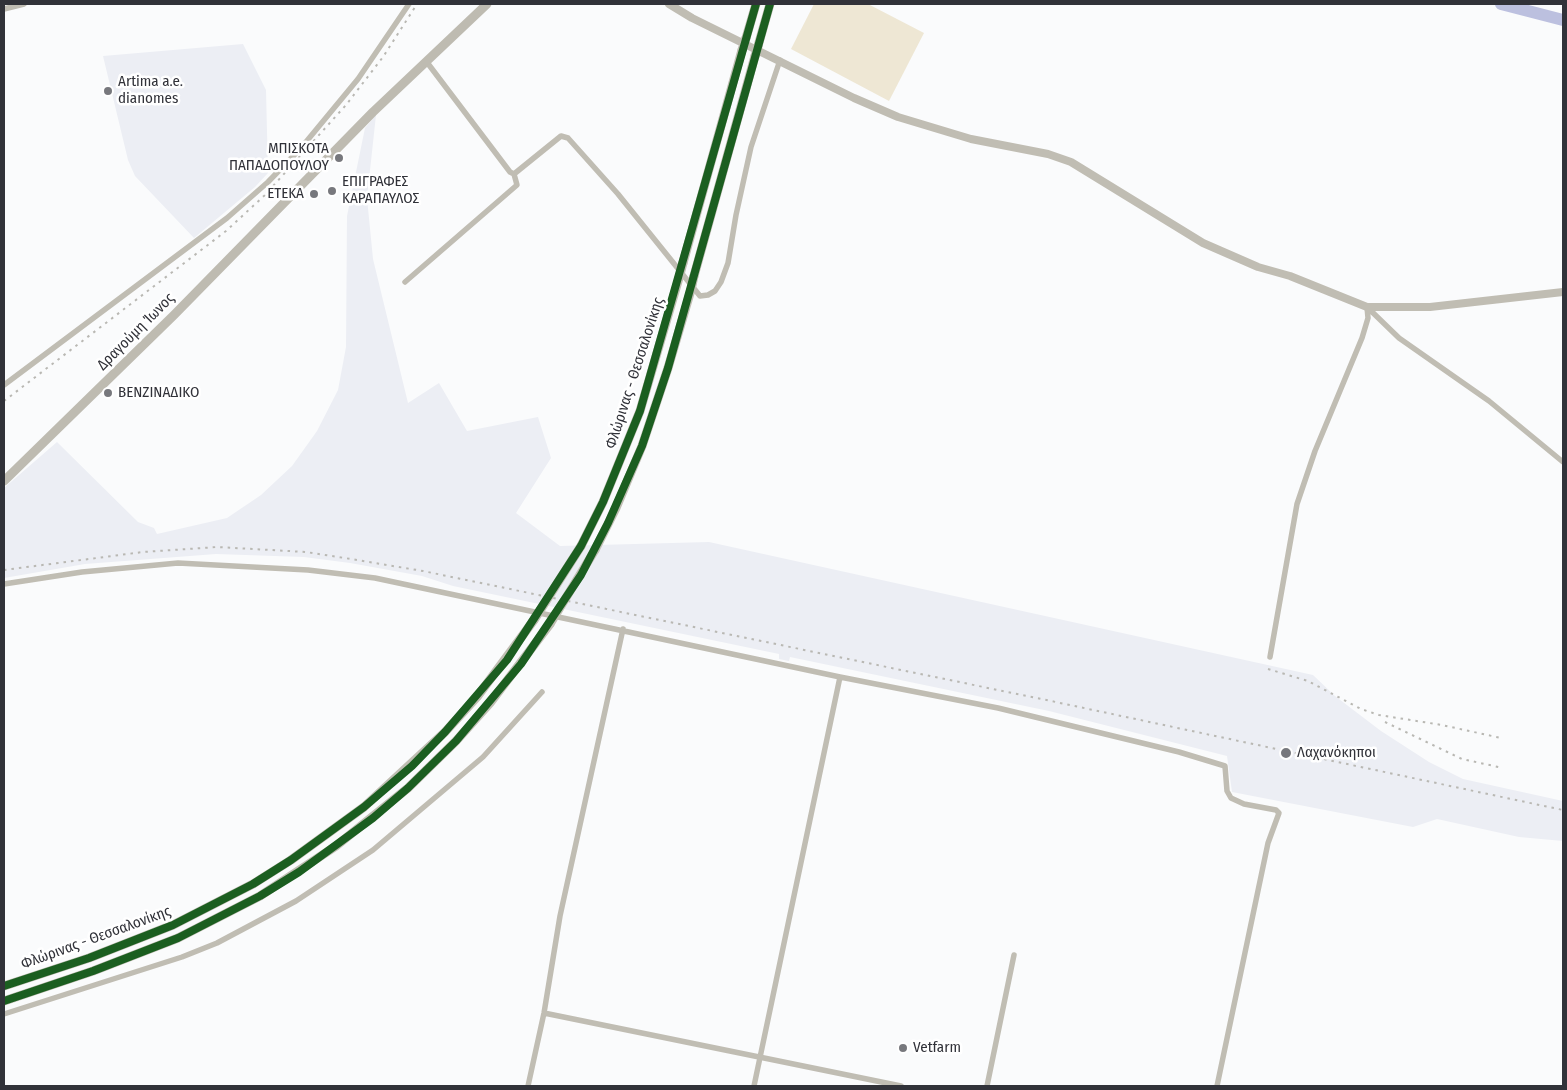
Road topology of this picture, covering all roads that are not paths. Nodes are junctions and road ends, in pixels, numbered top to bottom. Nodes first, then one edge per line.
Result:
1 (24, 4) edge
2 (409, 4) edge
3 (487, 4) edge
4 (669, 4) edge
5 (756, 4) edge
6 (770, 4) edge
7 (4, 9) edge
8 (780, 60) junction
9 (426, 61) junction
10 (514, 174) junction
11 (405, 282) dead end
12 (1563, 292) edge
13 (1367, 306) junction
14 (4, 385) edge
15 (1563, 462) edge
16 (4, 481) edge
17 (4, 584) edge
18 (623, 629) junction
19 (1270, 657) dead end
20 (840, 678) junction
21 (542, 692) dead end
22 (1014, 954) dead end
23 (4, 986) edge
24 (4, 1001) edge
25 (544, 1013) junction
26 (4, 1014) edge
27 (760, 1057) junction
28 (528, 1086) edge
29 (754, 1086) edge
30 (901, 1086) edge
31 (987, 1086) edge
32 (1217, 1086) edge

1 - 7 street
2 - 14 street
3 - 9 main road
4 - 8 street
5 - 23 main road, Φλώρινας - Θεσσαλονίκης, bridge
6 - 24 main road, Φλώρινας - Θεσσαλονίκης, bridge
8 - 10 street
8 - 13 street
9 - 10 street
9 - 16 main road, Δραγούμη Ίωνος
10 - 11 street
12 - 13 street
13 - 15 street
13 - 19 street
17 - 18 street
18 - 20 street
18 - 25 street
20 - 27 street
20 - 32 street
21 - 26 street
22 - 31 street
25 - 27 street
25 - 28 street
27 - 29 street
27 - 30 street

